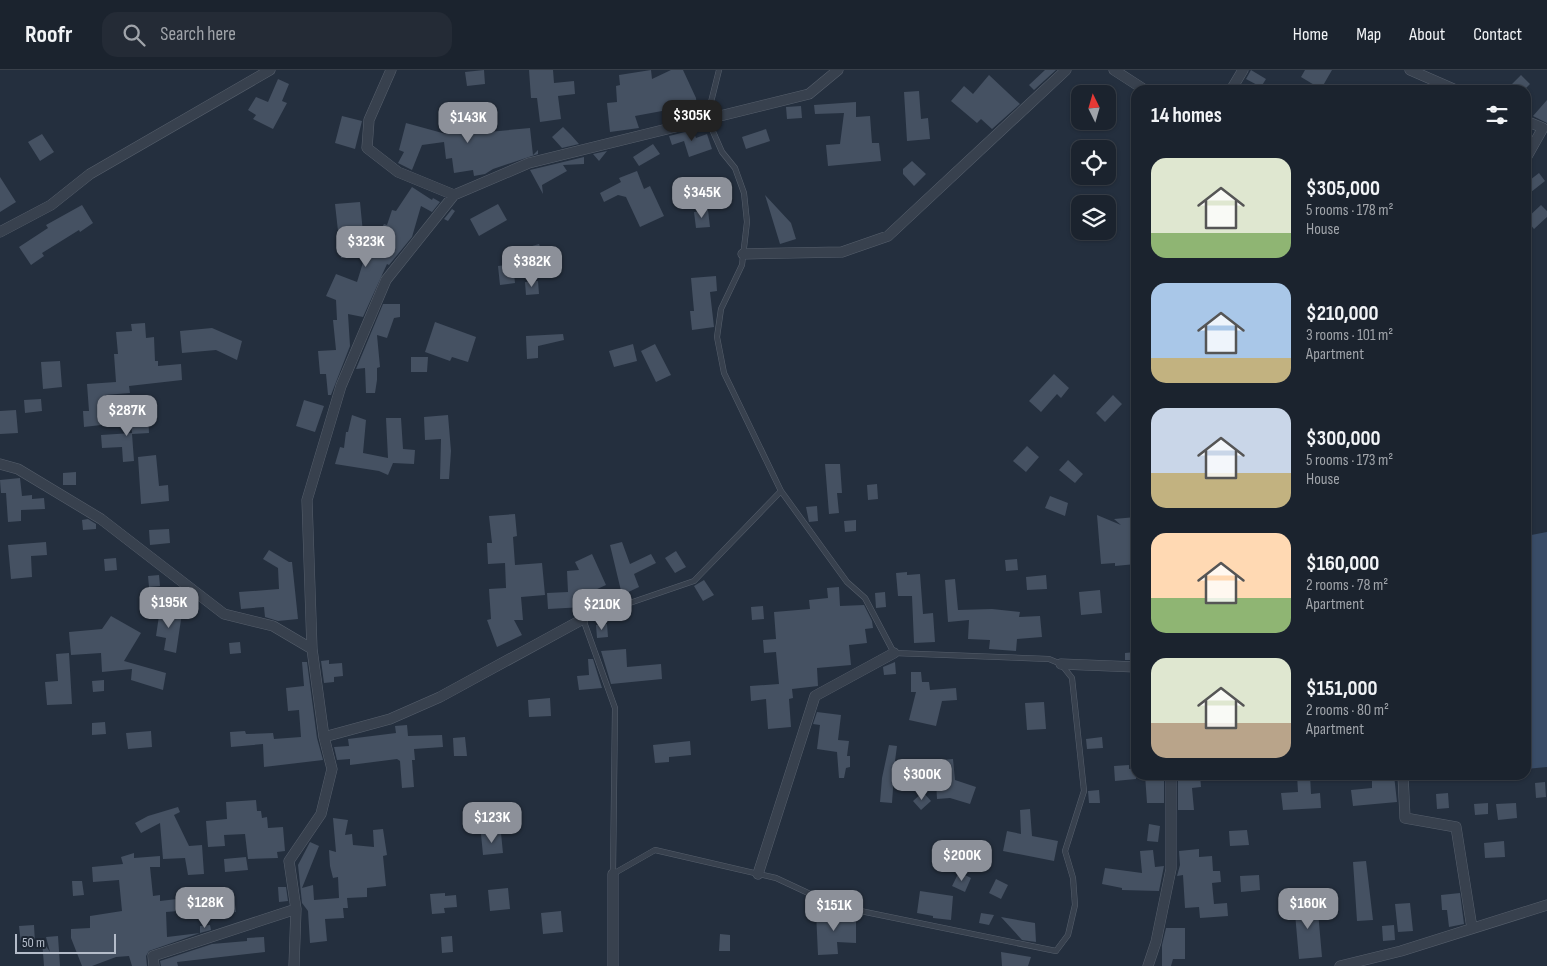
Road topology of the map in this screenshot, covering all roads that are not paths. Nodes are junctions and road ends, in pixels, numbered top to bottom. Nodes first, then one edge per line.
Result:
1 (270, 70) edge
2 (390, 70) edge
3 (719, 70) edge
4 (838, 70) edge
5 (1066, 70) edge
6 (1114, 70) edge
7 (1243, 70) edge
8 (1410, 70) edge
9 (1137, 85) edge
10 (1234, 85) edge
11 (1444, 85) edge
12 (707, 118) junction
13 (1531, 123) edge
14 (1531, 149) edge
15 (454, 195) junction
16 (0, 232) edge
17 (743, 254) junction
18 (0, 464) edge
19 (780, 491) junction
20 (583, 619) junction
21 (312, 649) junction
22 (894, 653) junction
23 (1061, 664) junction
24 (1131, 667) edge
25 (324, 737) junction
26 (1171, 780) edge
27 (1403, 780) edge
28 (614, 874) junction
29 (758, 874) junction
30 (1547, 905) edge
31 (296, 909) junction
32 (1472, 928) junction
33 (154, 966) edge
34 (294, 966) edge
35 (613, 966) edge
36 (1148, 966) edge
37 (1340, 966) edge

1 - 16 street
2 - 15 street
3 - 12 lane
4 - 12 street
5 - 17 street
6 - 9 street
7 - 10 street
8 - 11 street
12 - 15 street
12 - 17 lane
13 - 14 street
15 - 21 street
17 - 19 lane
18 - 21 street
19 - 20 lane
19 - 22 lane
20 - 25 street
20 - 28 lane
21 - 25 street
22 - 23 lane
22 - 29 street
23 - 24 street
23 - 29 lane
25 - 31 street
26 - 36 street
27 - 32 street
28 - 29 lane
28 - 35 street
30 - 32 street
31 - 33 street
31 - 34 street
32 - 37 street

